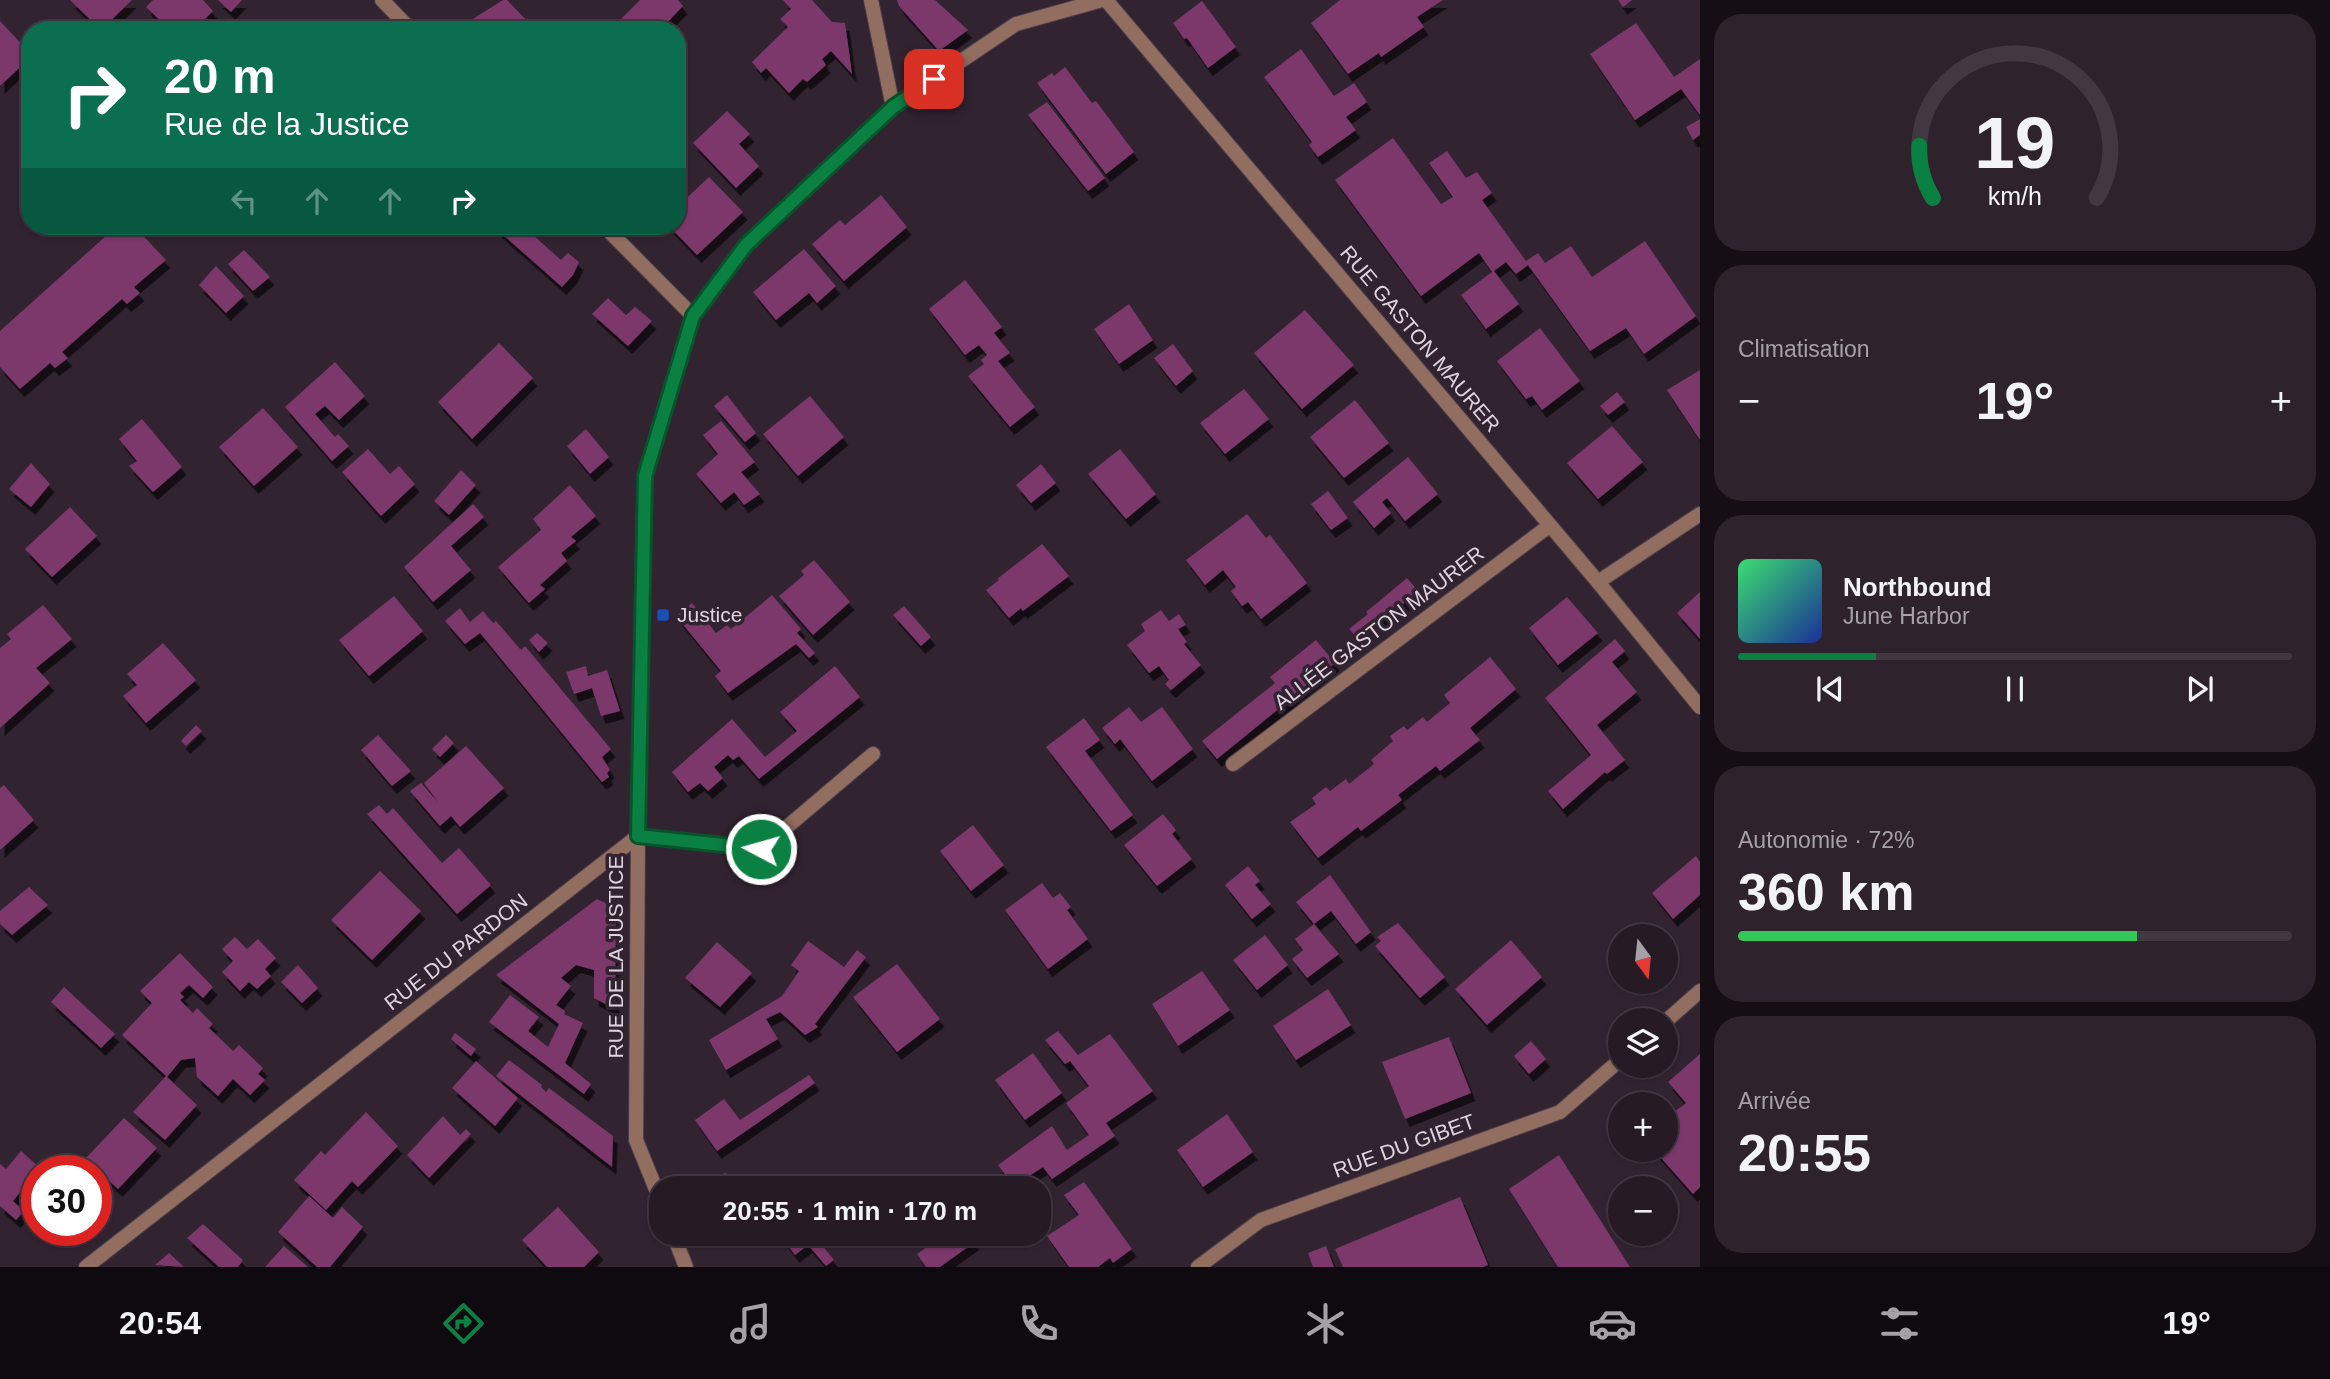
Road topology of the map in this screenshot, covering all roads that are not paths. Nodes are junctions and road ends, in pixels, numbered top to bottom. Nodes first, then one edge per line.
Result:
1 (382, 0) edge
2 (871, 0) edge
3 (1104, 0) edge
4 (402, 21) edge
5 (893, 107) junction
6 (613, 235) edge
7 (693, 316) junction
8 (1700, 514) edge
9 (1549, 526) junction
10 (1598, 582) junction
11 (1700, 707) edge
12 (873, 754) dead end
13 (1233, 764) dead end
14 (638, 836) junction
15 (1700, 991) edge
16 (1678, 1010) edge
17 (1608, 1070) edge
18 (651, 1176) edge
19 (678, 1246) edge
20 (86, 1267) edge
21 (686, 1267) edge
22 (1198, 1267) edge

1 - 4 street
2 - 5 street
3 - 5 street, RUE DE LA JUSTICE
3 - 9 street, RUE GASTON MAURER
5 - 7 street, RUE DE LA JUSTICE
6 - 7 street
7 - 14 street, RUE DE LA JUSTICE
8 - 10 street
9 - 10 street, RUE GASTON MAURER
9 - 13 street, ALLÉE GASTON MAURER
10 - 11 street, RUE GASTON MAURER
12 - 14 street
14 - 18 street, RUE DE LA JUSTICE
14 - 20 street, RUE DU PARDON
15 - 16 street
17 - 22 street, RUE DU GIBET
19 - 21 street

